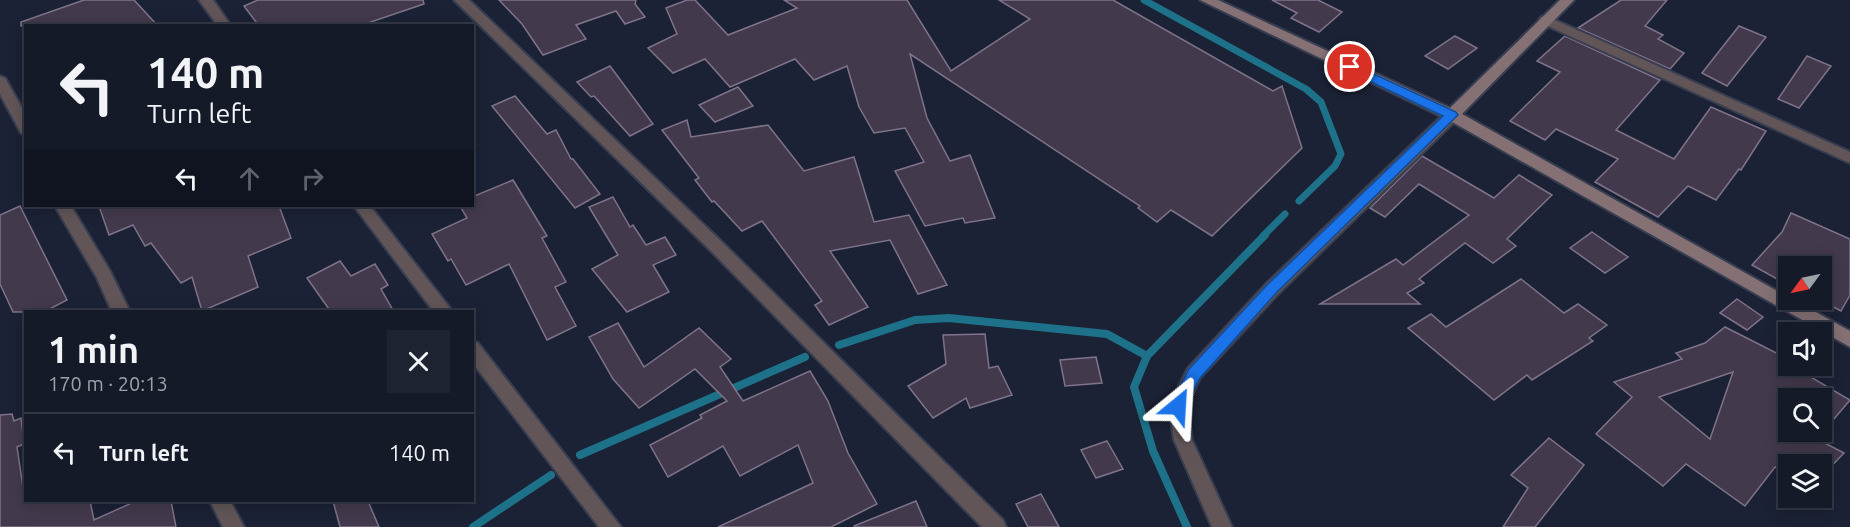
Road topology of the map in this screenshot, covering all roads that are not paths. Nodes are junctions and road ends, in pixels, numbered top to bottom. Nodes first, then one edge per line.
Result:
1 (206, 0) edge
2 (461, 0) edge
3 (1207, 0) edge
4 (1566, 0) edge
5 (1546, 20) junction
6 (224, 24) edge
7 (0, 81) edge
8 (1452, 115) junction
9 (24, 125) edge
10 (1850, 158) edge
11 (64, 207) edge
12 (363, 207) edge
13 (120, 310) edge
14 (442, 310) edge
15 (1850, 340) edge
16 (474, 351) edge
17 (221, 502) edge
18 (234, 527) edge
19 (611, 527) edge
20 (996, 527) edge
21 (1222, 527) edge

1 - 6 street
2 - 20 street
3 - 8 main road
4 - 5 main road
5 - 8 main road
5 - 10 street
7 - 9 street
8 - 15 main road
8 - 21 street
11 - 13 street
12 - 14 street
16 - 19 street
17 - 18 street

